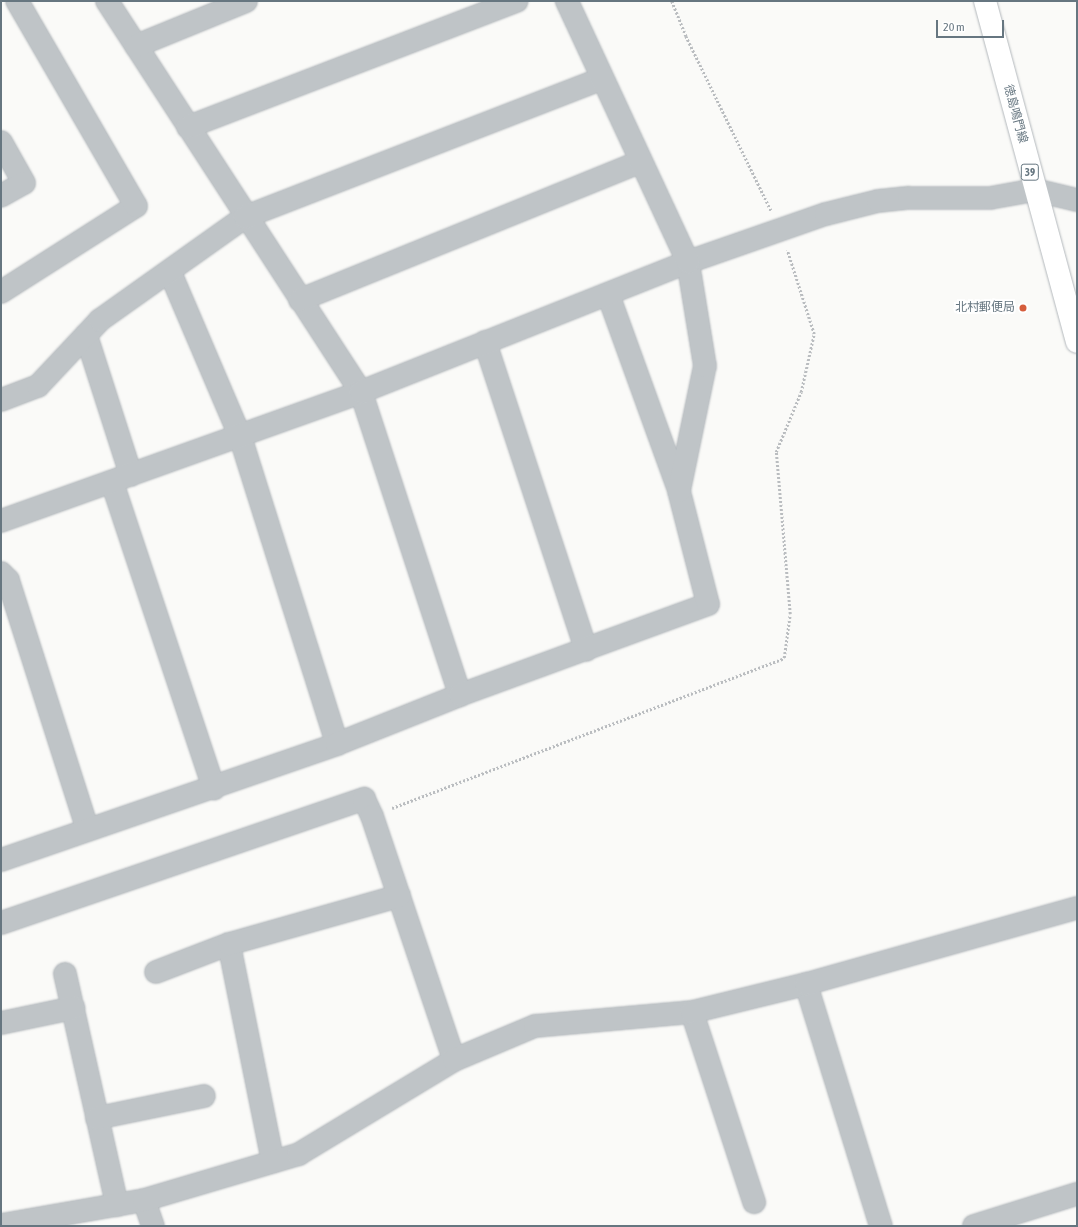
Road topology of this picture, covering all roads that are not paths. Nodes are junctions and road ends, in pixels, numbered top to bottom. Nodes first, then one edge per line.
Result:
1 (17, 1) edge
2 (107, 1) edge
3 (246, 1) edge
4 (517, 1) edge
5 (567, 1) edge
6 (985, 1) edge
7 (136, 46) junction
8 (601, 79) junction
9 (188, 127) junction
10 (1, 142) edge
11 (640, 162) junction
12 (1035, 190) junction
13 (1, 196) edge
14 (1077, 200) edge
15 (245, 217) junction
16 (688, 262) junction
17 (170, 272) junction
18 (1, 292) edge
19 (608, 294) junction
20 (300, 300) junction
21 (86, 335) junction
22 (485, 342) junction
23 (1077, 342) edge
24 (361, 392) junction
25 (1, 400) edge
26 (240, 436) junction
27 (121, 479) junction
28 (679, 491) junction
29 (1, 521) edge
30 (1, 573) edge
31 (586, 650) junction
32 (460, 695) junction
33 (337, 744) junction
34 (214, 788) junction
35 (88, 830) junction
36 (1, 860) edge
37 (399, 896) junction
38 (1077, 908) edge
39 (1, 923) edge
40 (229, 944) junction
41 (156, 972) dead end
42 (65, 974) dead end
43 (806, 984) junction
44 (73, 1008) junction
45 (692, 1012) junction
46 (1, 1023) edge
47 (454, 1060) junction
48 (204, 1096) dead end
49 (97, 1118) junction
50 (273, 1162) junction
51 (1077, 1194) edge
52 (144, 1200) junction
53 (754, 1202) dead end
54 (117, 1205) junction
55 (1, 1225) edge
56 (153, 1226) edge
57 (881, 1226) edge
58 (974, 1226) edge

1 - 18 street
2 - 7 street
3 - 7 street
4 - 9 street
5 - 8 street
6 - 12 main road, 徳島鳴門線 / 39
7 - 9 street
8 - 11 street
8 - 15 street
9 - 15 street
10 - 13 street
11 - 16 street
11 - 20 street
12 - 14 street
12 - 16 street
12 - 23 main road, 徳島鳴門線 / 39
15 - 17 street
15 - 20 street
16 - 19 street
16 - 28 street
17 - 21 street
17 - 26 street
19 - 22 street
19 - 28 street
20 - 24 street
21 - 25 street
21 - 27 street
22 - 24 street
22 - 31 street
24 - 26 street
24 - 32 street
26 - 27 street
26 - 33 street
27 - 29 street
27 - 34 street
28 - 31 street
30 - 35 street
31 - 32 street
32 - 33 street
33 - 34 street
34 - 35 street
35 - 36 street
37 - 39 street
37 - 40 street
37 - 47 street
38 - 43 street
40 - 41 street
40 - 50 street
42 - 44 street
43 - 45 street
43 - 57 street
44 - 46 street
44 - 49 street
45 - 47 street
45 - 53 street
47 - 50 street
48 - 49 street
49 - 54 street
50 - 52 street
51 - 58 street
52 - 54 street
52 - 56 street
54 - 55 street

